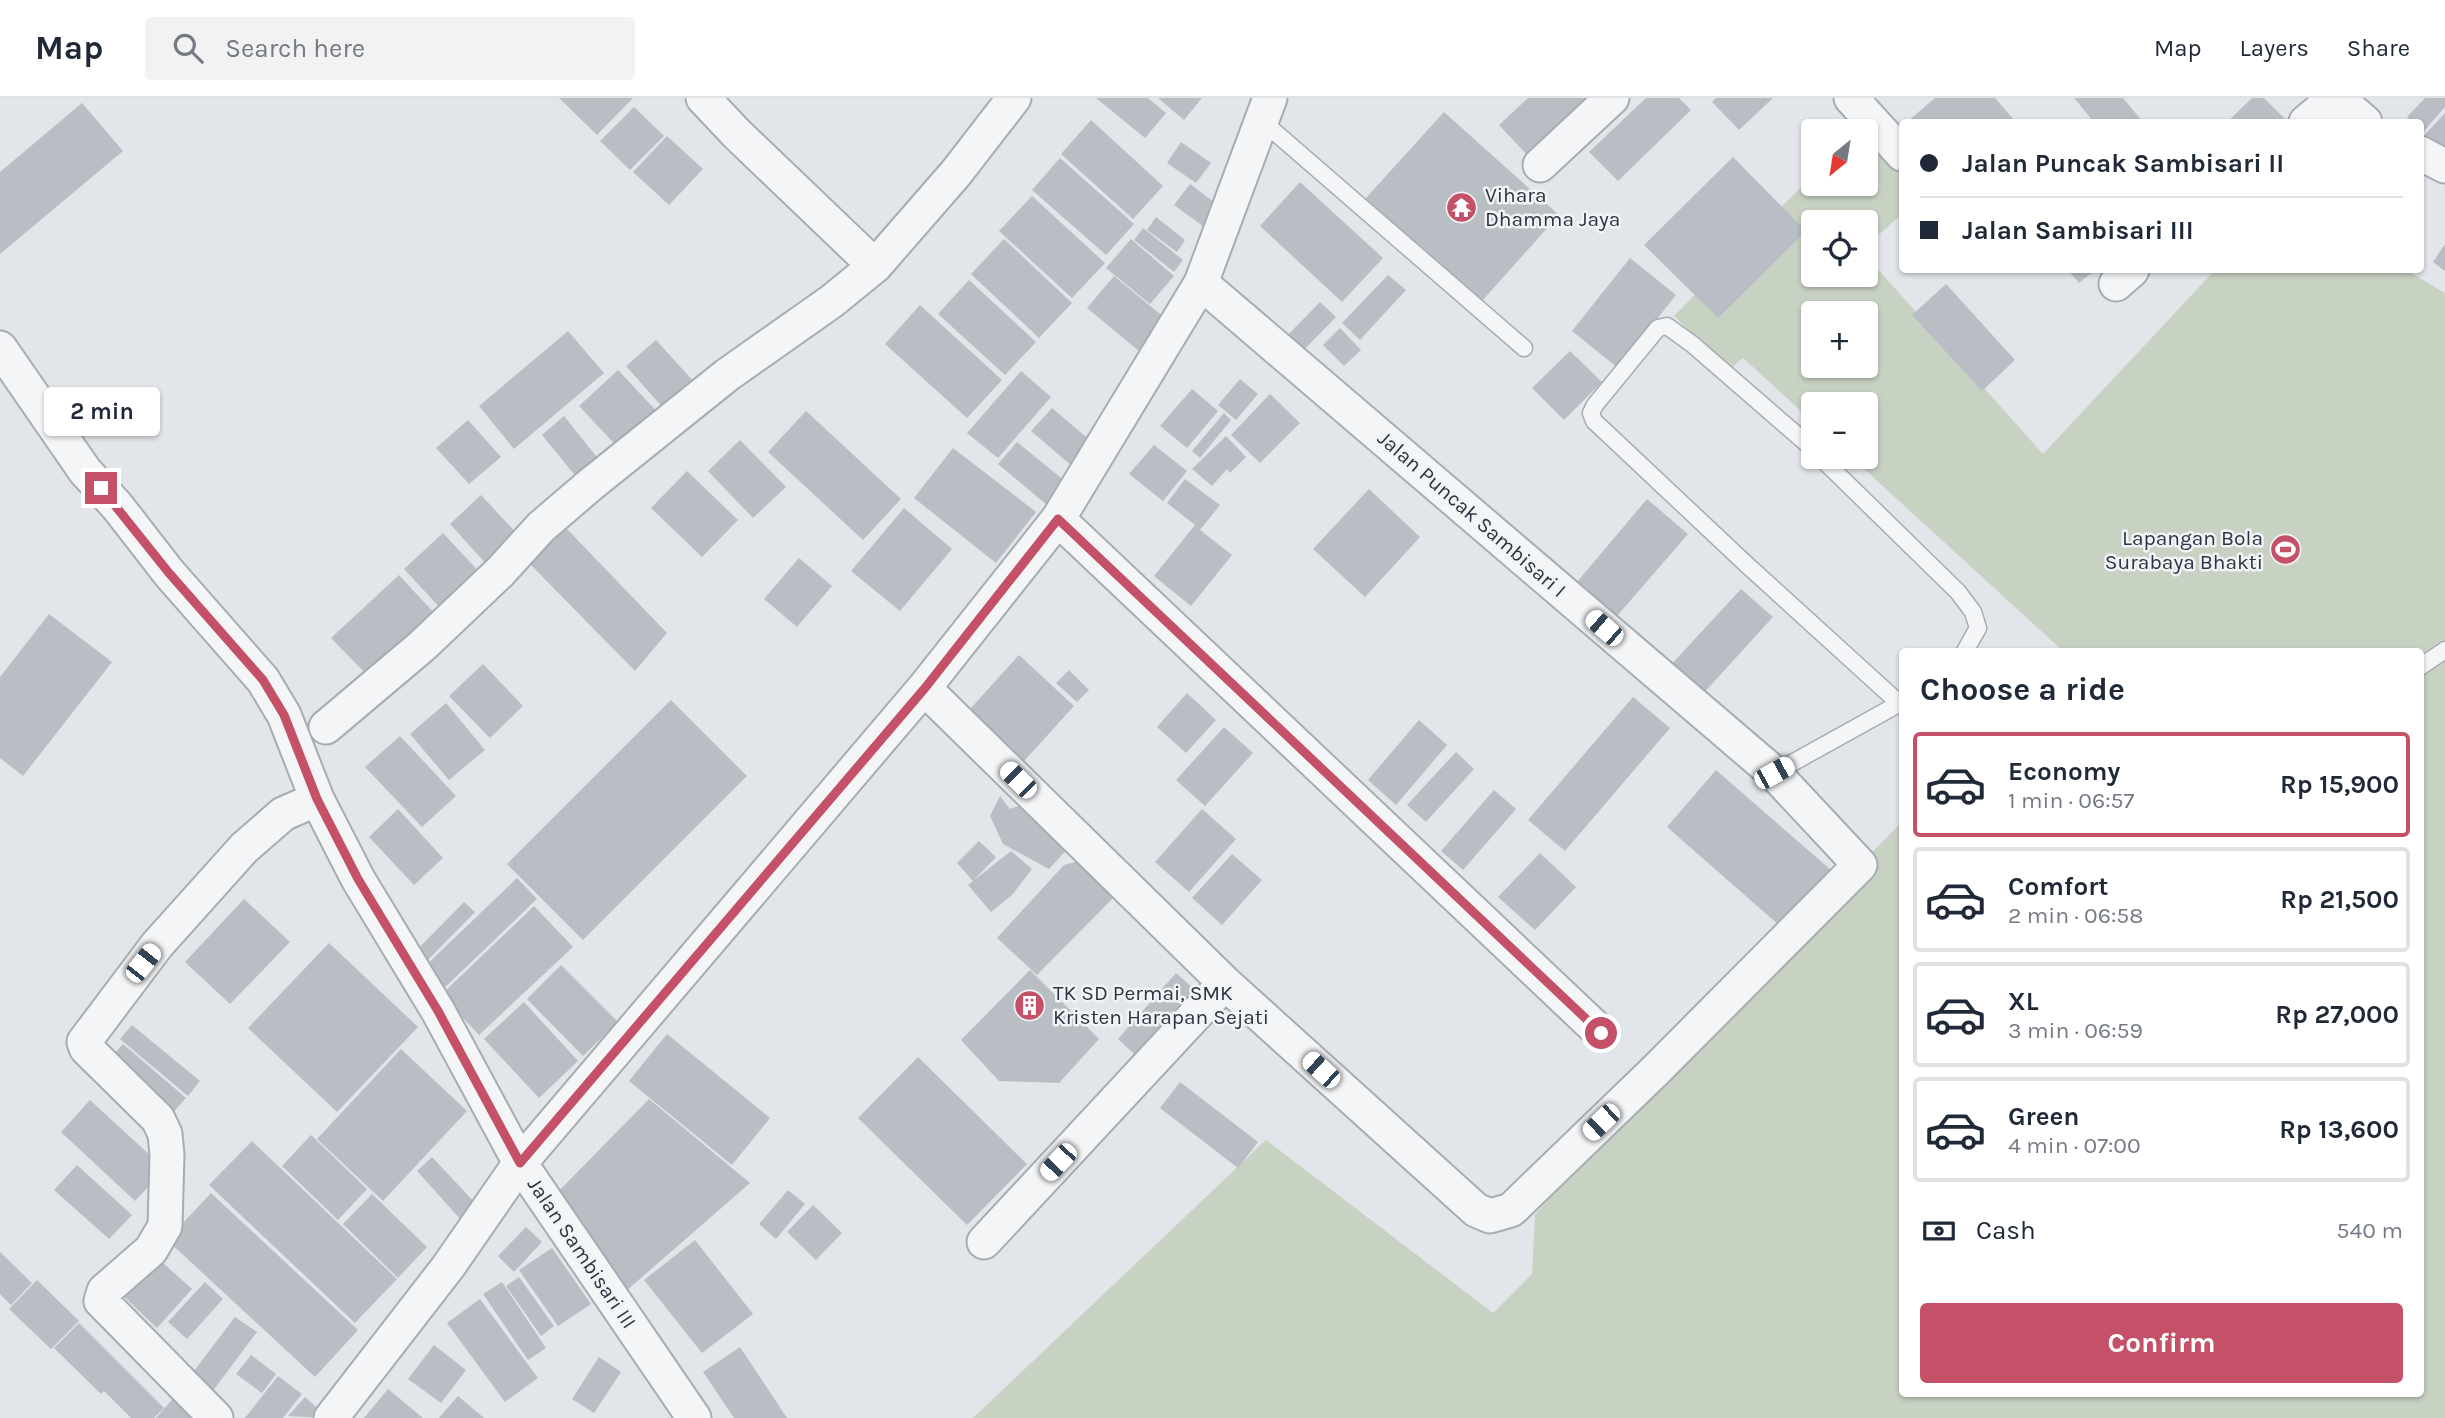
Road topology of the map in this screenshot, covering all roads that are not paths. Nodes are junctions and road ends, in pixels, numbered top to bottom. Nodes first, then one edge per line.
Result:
1 (703, 98) edge
2 (1014, 98) edge
3 (1612, 98) edge
4 (1851, 98) edge
5 (2336, 98) edge
6 (1266, 110) edge
7 (2310, 119) edge
8 (2361, 119) edge
9 (1899, 150) edge
10 (2424, 155) edge
11 (1540, 165) dead end
12 (2445, 166) edge
13 (875, 266) junction
14 (1201, 283) junction
15 (0, 348) edge
16 (1524, 348) dead end
17 (1801, 439) edge
18 (1832, 469) edge
19 (1058, 519) junction
20 (1967, 648) edge
21 (2445, 650) edge
22 (2424, 664) edge
23 (925, 688) junction
24 (1899, 701) edge
25 (1899, 704) edge
26 (326, 727) dead end
27 (1774, 773) junction
28 (317, 799) junction
29 (1225, 983) junction
30 (1601, 1033) dead end
31 (520, 1163) junction
32 (984, 1242) dead end
33 (216, 1418) edge
34 (331, 1418) edge
35 (694, 1418) edge

1 - 13 street
2 - 13 street
3 - 11 street
4 - 9 street
5 - 7 street
5 - 8 street
6 - 14 street
6 - 16 lane
10 - 12 street
13 - 26 street
14 - 19 street
14 - 27 street, Jalan Puncak Sambisari I
15 - 28 street, Jalan Sambisari III
17 - 24 lane
18 - 20 lane
19 - 23 street
19 - 30 street
21 - 22 lane
23 - 29 street
23 - 31 street
25 - 27 lane
27 - 29 street, Jalan Puncak Sambisari I
28 - 31 street, Jalan Sambisari III
28 - 33 street
29 - 32 street
31 - 34 street
31 - 35 street, Jalan Sambisari III

